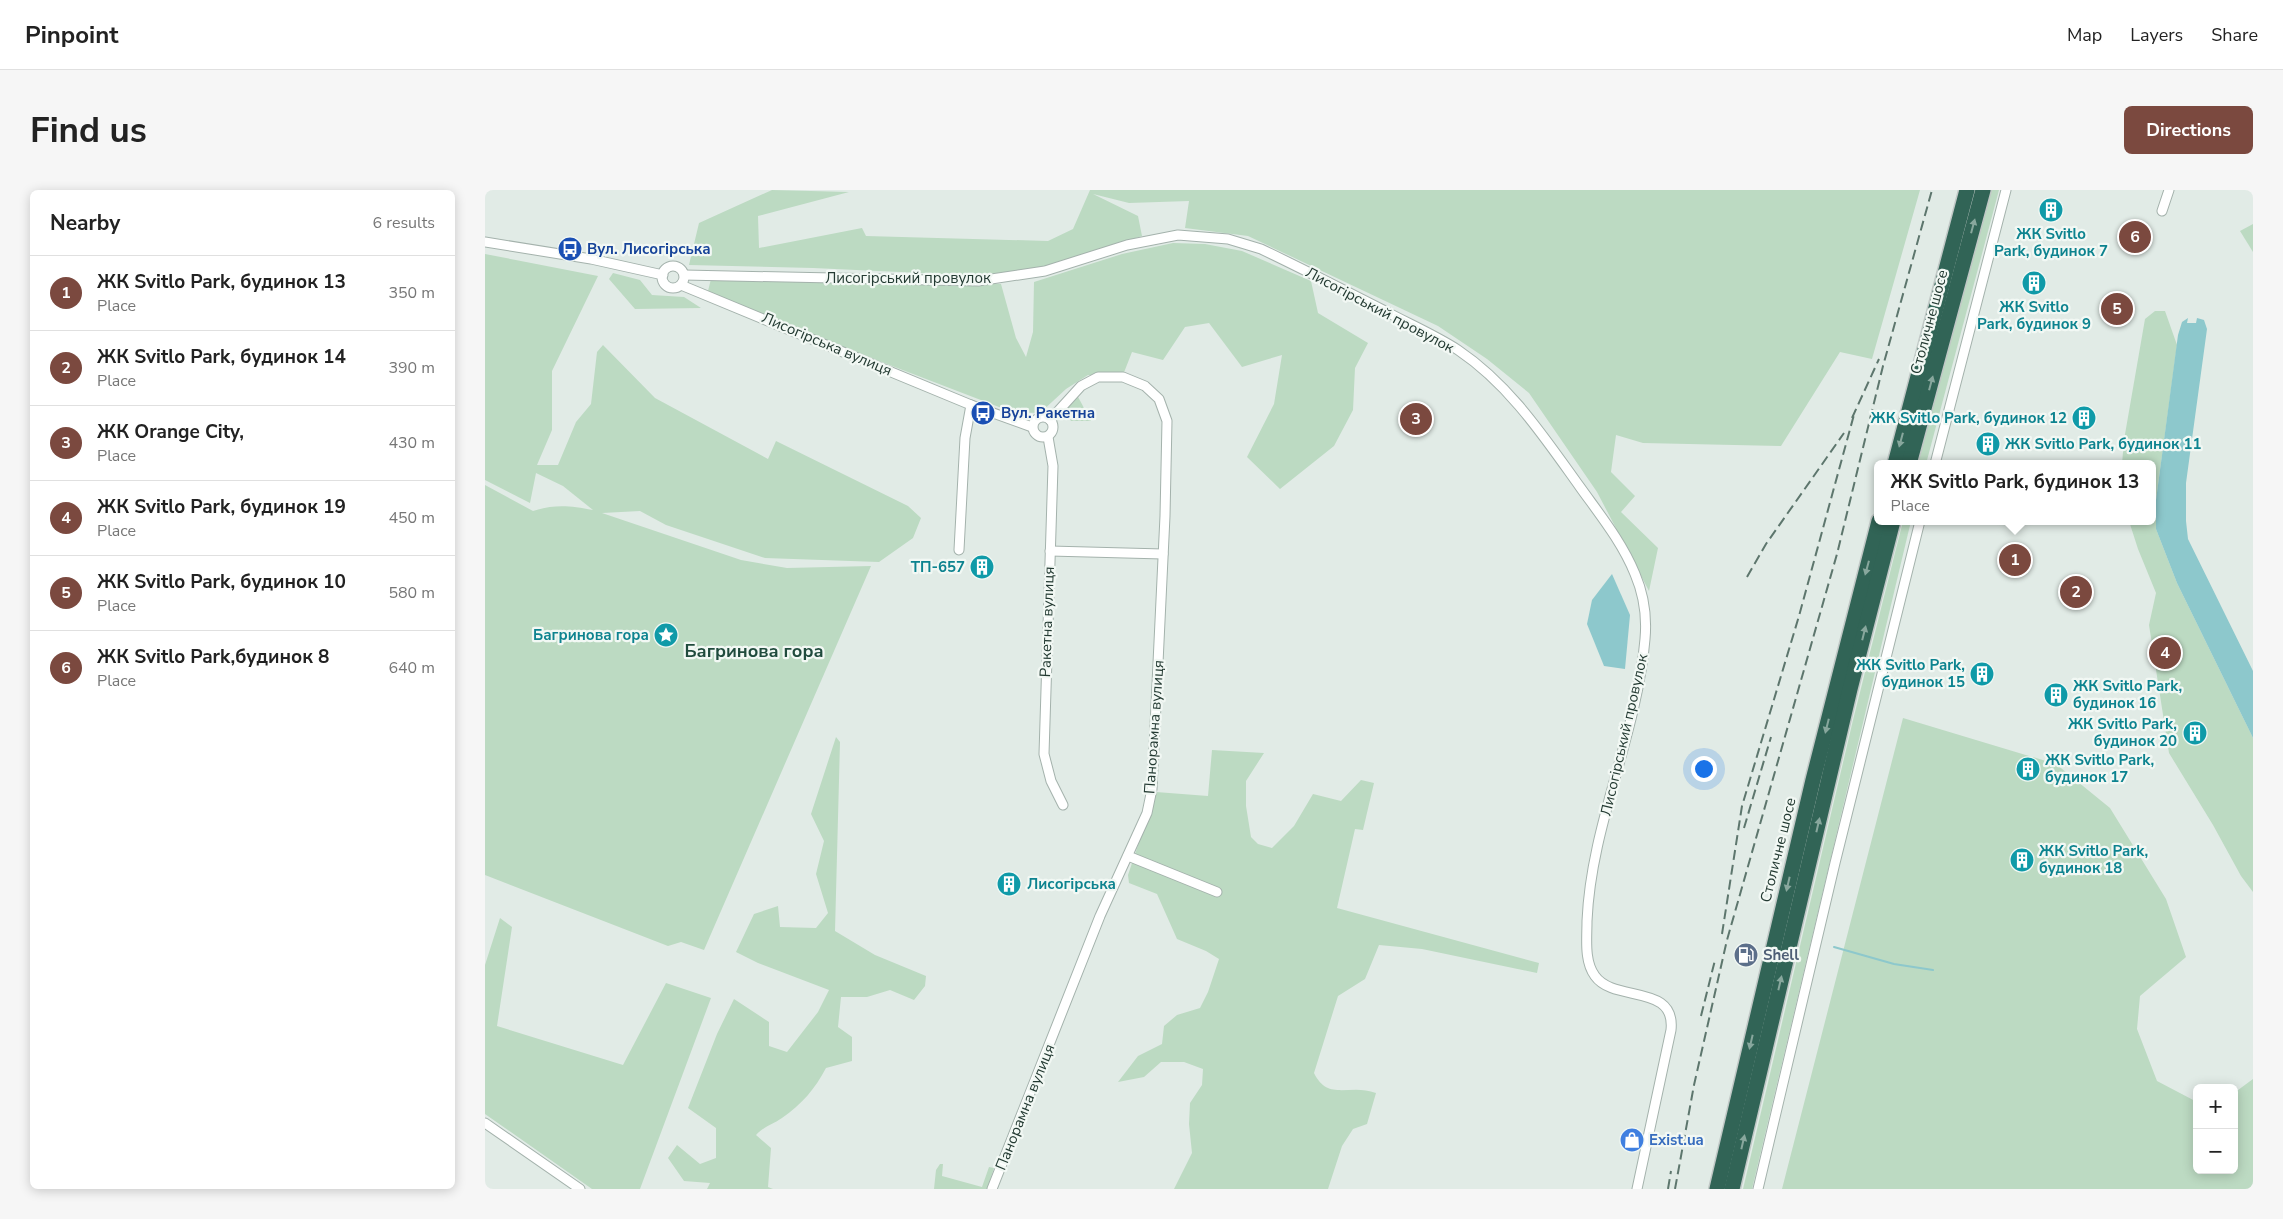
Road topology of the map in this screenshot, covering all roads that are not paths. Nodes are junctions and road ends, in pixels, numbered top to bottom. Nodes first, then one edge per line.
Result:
1 (1967, 190) edge
2 (1983, 190) edge
3 (2006, 190) edge
4 (2169, 190) edge
5 (2162, 211) dead end
6 (485, 242) edge
7 (663, 275) junction
8 (684, 275) junction
9 (709, 276) junction
10 (681, 285) junction
11 (704, 294) junction
12 (971, 405) junction
13 (1050, 420) junction
14 (1032, 427) junction
15 (1048, 437) junction
16 (1896, 460) edge
17 (1910, 460) edge
18 (1936, 460) edge
19 (1878, 525) edge
20 (1892, 525) edge
21 (1919, 525) edge
22 (959, 550) dead end
23 (1050, 551) junction
24 (1163, 554) junction
25 (1063, 805) dead end
26 (1128, 856) junction
27 (1217, 892) dead end
28 (485, 1122) edge
29 (580, 1189) edge
30 (992, 1189) edge
31 (1637, 1189) edge
32 (1717, 1189) edge
33 (1732, 1189) edge
34 (1758, 1189) edge

1 -> 16 highway, Столичне шосе
17 -> 2 highway, Столичне шосе
3 - 18 street
4 - 5 street
6 - 7 street
7 - 8 street
7 - 10 street
8 - 9 street, Лисогірський провулок
8 - 10 street
9 - 11 street
9 - 31 street, Лисогірський провулок
10 - 11 street, Лисогірська вулиця
11 - 12 street, Лисогірська вулиця
12 - 14 street, Лисогірська вулиця
12 - 22 street
13 - 14 street
13 - 15 street
13 - 24 street, Панорамна вулиця
14 - 15 street
15 - 23 street, Ракетна вулиця
19 -> 32 highway, Столичне шосе
33 -> 20 highway
21 - 34 street
23 - 24 street
23 - 25 street, Ракетна вулиця
24 - 26 street, Панорамна вулиця
26 - 27 street
26 - 30 street, Панорамна вулиця
28 - 29 street

